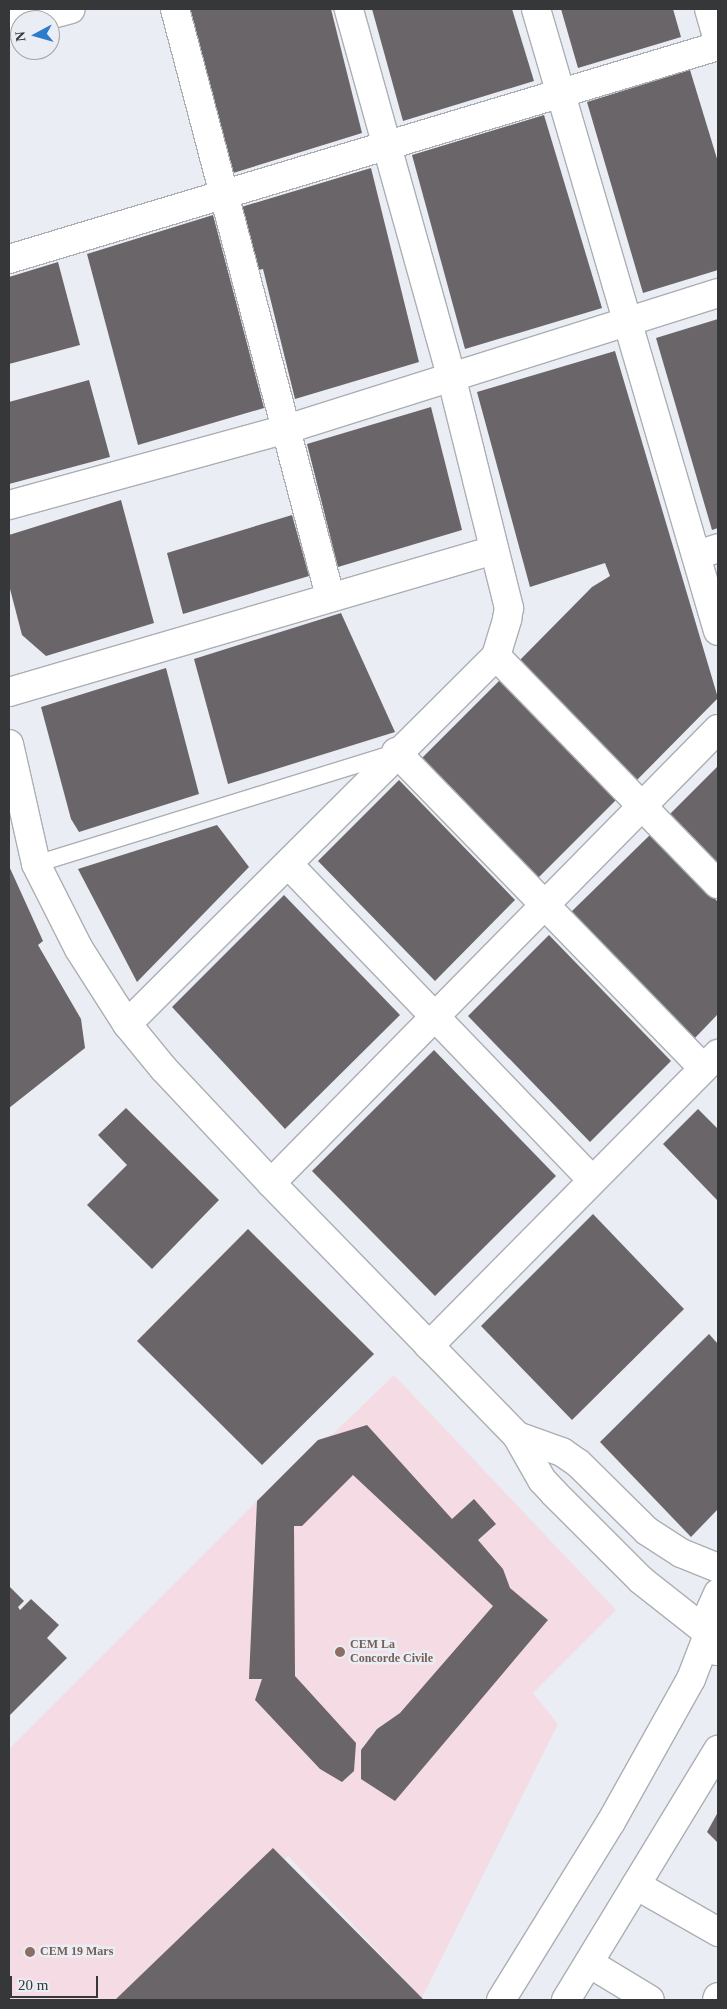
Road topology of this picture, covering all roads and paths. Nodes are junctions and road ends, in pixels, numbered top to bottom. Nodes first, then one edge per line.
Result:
1 (175, 9) edge
2 (349, 9) edge
3 (536, 9) edge
4 (709, 9) edge
5 (718, 41) edge
6 (718, 46) edge
7 (560, 91) junction
8 (385, 146) junction
9 (223, 195) junction
10 (9, 259) edge
11 (718, 293) edge
12 (628, 320) junction
13 (452, 379) junction
14 (284, 430) junction
15 (9, 505) edge
16 (494, 550) junction
17 (708, 551) edge
18 (330, 596) junction
19 (718, 631) edge
20 (496, 656) junction
21 (9, 692) edge
22 (718, 729) edge
23 (10, 752) edge
24 (396, 752) junction
25 (642, 806) junction
26 (36, 864) junction
27 (288, 864) junction
28 (718, 884) edge
29 (545, 906) junction
30 (436, 1017) junction
31 (126, 1024) junction
32 (711, 1061) edge
33 (592, 1180) junction
34 (271, 1183) junction
35 (429, 1346) junction
36 (517, 1436) junction
37 (718, 1568) edge
38 (718, 1592) edge
39 (711, 1640) edge
40 (718, 1750) edge
41 (636, 1885) junction
42 (718, 1932) edge
43 (589, 1963) junction
44 (501, 2000) edge
45 (566, 2000) edge
46 (650, 2000) edge

1 - 9 street
2 - 8 street
3 - 7 street
4 - 5 street
6 - 7 street
7 - 8 street
7 - 12 street
8 - 9 street
8 - 13 street
9 - 10 street
9 - 14 street
11 - 12 street
12 - 13 street
12 - 17 street
13 - 14 street
13 - 16 street
14 - 15 street
14 - 18 street
16 - 18 street
16 - 20 street
17 - 19 street
18 - 21 street
20 - 24 street
20 - 25 street
22 - 25 street
23 - 26 street
24 - 26 lane
24 - 27 street
24 - 29 street
25 - 28 street
25 - 29 street
26 - 31 street
27 - 30 street
27 - 31 street
29 - 30 street
29 - 32 street
30 - 33 street
30 - 34 street
31 - 34 street
32 - 33 street
33 - 35 street
34 - 35 street
35 - 36 street
36 - 37 street
36 - 39 street
38 - 39 street
39 - 44 street
40 - 41 street
41 - 42 street
41 - 43 street
43 - 45 street
43 - 46 street

